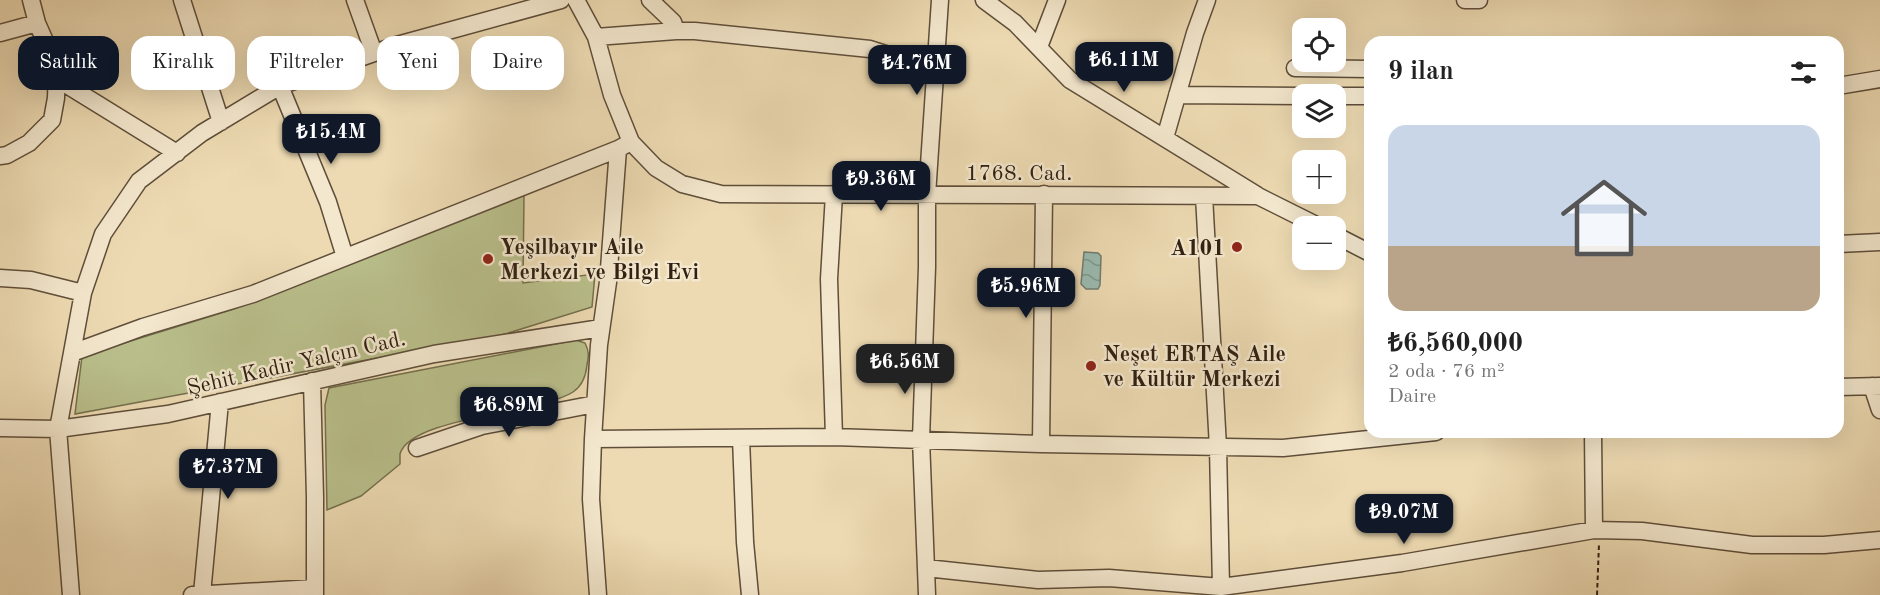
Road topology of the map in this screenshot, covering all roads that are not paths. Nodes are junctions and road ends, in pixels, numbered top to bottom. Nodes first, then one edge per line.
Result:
1 (31, 0) edge
2 (182, 0) edge
3 (355, 0) edge
4 (561, 0) edge
5 (576, 0) edge
6 (650, 0) edge
7 (940, 0) edge
8 (984, 0) edge
9 (1058, 0) edge
10 (1207, 0) edge
11 (1465, 0) edge
12 (1479, 0) edge
13 (37, 23) junction
14 (676, 31) junction
15 (0, 33) edge
16 (43, 36) edge
17 (596, 37) junction
18 (1039, 47) junction
19 (374, 53) junction
20 (365, 56) edge
21 (1346, 69) edge
22 (1364, 69) edge
23 (936, 70) junction
24 (1880, 79) edge
25 (1844, 82) edge
26 (56, 90) edge
27 (75, 90) edge
28 (273, 90) edge
29 (282, 90) edge
30 (1177, 95) junction
31 (1292, 96) edge
32 (1346, 96) edge
33 (1364, 96) edge
34 (221, 122) junction
35 (1165, 138) junction
36 (625, 146) junction
37 (177, 153) junction
38 (0, 156) edge
39 (834, 194) junction
40 (1044, 194) junction
41 (927, 195) junction
42 (1204, 196) junction
43 (1257, 196) junction
44 (1298, 216) edge
45 (1346, 241) edge
46 (1880, 242) edge
47 (1844, 244) edge
48 (1364, 250) edge
49 (345, 256) junction
50 (0, 278) edge
51 (83, 293) junction
52 (602, 328) junction
53 (72, 353) junction
54 (312, 381) junction
55 (1876, 386) edge
56 (1844, 387) edge
57 (220, 402) junction
58 (595, 404) junction
59 (1880, 410) edge
60 (0, 428) edge
61 (58, 429) junction
62 (834, 437) junction
63 (741, 438) junction
64 (1379, 438) edge
65 (1593, 438) edge
66 (921, 439) junction
67 (593, 440) junction
68 (1041, 444) junction
69 (1218, 447) junction
70 (417, 448) dead end
71 (1594, 530) junction
72 (1880, 540) edge
73 (926, 568) junction
74 (1221, 587) junction
75 (315, 592) edge
76 (197, 594) edge
77 (71, 595) edge
78 (598, 595) edge
79 (750, 595) edge
80 (927, 595) edge

1 - 13 street
2 - 34 street
3 - 19 street
4 - 19 street
5 - 17 street, 1768. Cad.
6 - 14 street
7 - 23 street
8 - 18 street
9 - 18 street
10 - 30 street
11 - 12 street
13 - 15 street
13 - 16 street
14 - 17 street
14 - 23 street
17 - 36 street, 1768. Cad.
18 - 35 street
19 - 20 street
21 - 22 street
23 - 41 street
24 - 25 street
26 - 38 street
27 - 37 street
28 - 34 street
29 - 49 street
30 - 31 street
30 - 35 street
32 - 33 street
34 - 37 street
35 - 43 street
36 - 39 street, 1768. Cad.
36 - 49 street
36 - 52 street
37 - 51 street
39 - 41 street, 1768. Cad.
39 - 62 street
40 - 41 street, 1768. Cad.
40 - 42 street, 1768. Cad.
40 - 68 street
41 - 66 street
42 - 43 street, 1768. Cad.
42 - 69 street
43 - 44 street, 1768. Cad.
45 - 48 street
46 - 47 street
49 - 53 street
50 - 51 street
51 - 53 street
52 - 54 street, Şehit Kadir Yalçın Cad.
52 - 58 street
53 - 61 street
54 - 57 street, Şehit Kadir Yalçın Cad.
54 - 75 street
55 - 56 street
55 - 59 street
57 - 61 street, Şehit Kadir Yalçın Cad.
57 - 76 street
58 - 67 street
58 - 70 street
60 - 61 street, Şehit Kadir Yalçın Cad.
61 - 77 street
62 - 63 street
62 - 66 street
63 - 67 street
63 - 79 street
64 - 69 street
65 - 71 street
66 - 68 street
66 - 73 street
67 - 78 street
68 - 69 street
69 - 74 street
71 - 72 street
71 - 74 street
73 - 74 street
73 - 80 street
75 - 76 street

